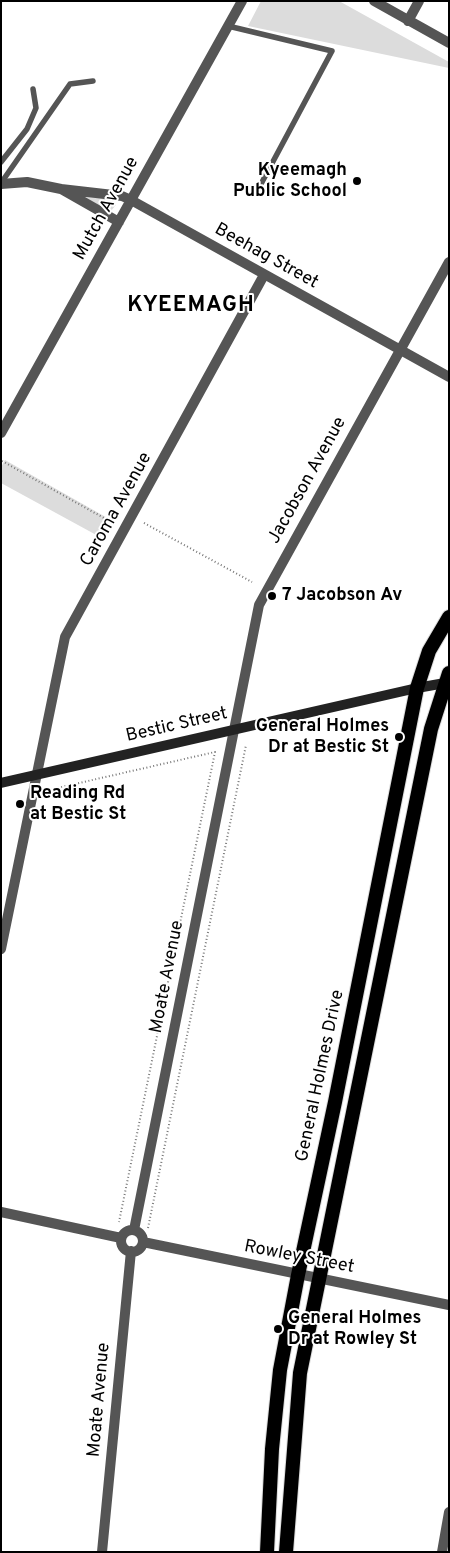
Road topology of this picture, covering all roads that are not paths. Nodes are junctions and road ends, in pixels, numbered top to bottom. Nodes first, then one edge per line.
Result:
1 (242, 1) edge
2 (374, 1) edge
3 (419, 1) edge
4 (408, 20) junction
5 (228, 26) junction
6 (449, 43) edge
7 (93, 81) dead end
8 (33, 89) dead end
9 (1, 162) edge
10 (1, 184) edge
11 (261, 184) dead end
12 (61, 189) junction
13 (131, 200) junction
14 (119, 222) junction
15 (449, 262) edge
16 (264, 275) junction
17 (400, 350) junction
18 (449, 377) edge
19 (1, 433) edge
20 (449, 617) edge
21 (448, 680) edge
22 (417, 688) junction
23 (234, 730) junction
24 (36, 775) junction
25 (1, 783) edge
26 (1, 949) edge
27 (1, 1212) edge
28 (134, 1230) junction
29 (121, 1238) junction
30 (142, 1242) junction
31 (131, 1251) junction
32 (298, 1275) junction
33 (320, 1279) junction
34 (449, 1305) edge
35 (449, 1512) edge
36 (102, 1552) edge
37 (267, 1552) edge
38 (286, 1552) edge
39 (442, 1552) edge

1 - 5 street, Mutch Avenue
2 - 4 street
3 - 4 street
4 - 6 street
5 - 11 lane
5 - 13 street, Mutch Avenue
7 - 10 lane
8 - 9 lane
10 - 12 street
12 - 13 street, Beehag Street
12 - 14 street
13 - 14 street, Mutch Avenue
13 - 16 street, Beehag Street
14 - 19 street, Mutch Avenue
15 - 17 street, Jacobson Avenue
16 - 17 street, Beehag Street
16 - 24 street, Caroma Avenue
17 - 18 street, Beehag Street
17 - 23 street, Jacobson Avenue
20 - 22 highway, General Holmes Drive
21 - 22 main road, Bestic Street
21 - 33 highway
22 - 23 main road, Bestic Street
22 - 32 highway, General Holmes Drive
23 - 24 main road, Bestic Street
23 - 28 street, Moate Avenue
24 - 25 main road, Bestic Street
24 - 26 street, Caroma Avenue
27 - 29 street
28 - 29 street
28 - 30 street
29 - 31 street
30 - 31 street
30 - 32 street, Rowley Street
31 - 36 street, Moate Avenue
32 - 33 street, Rowley Street
32 - 37 highway, General Holmes Drive
33 - 34 street, Rowley Street
33 - 38 highway
35 - 39 street

